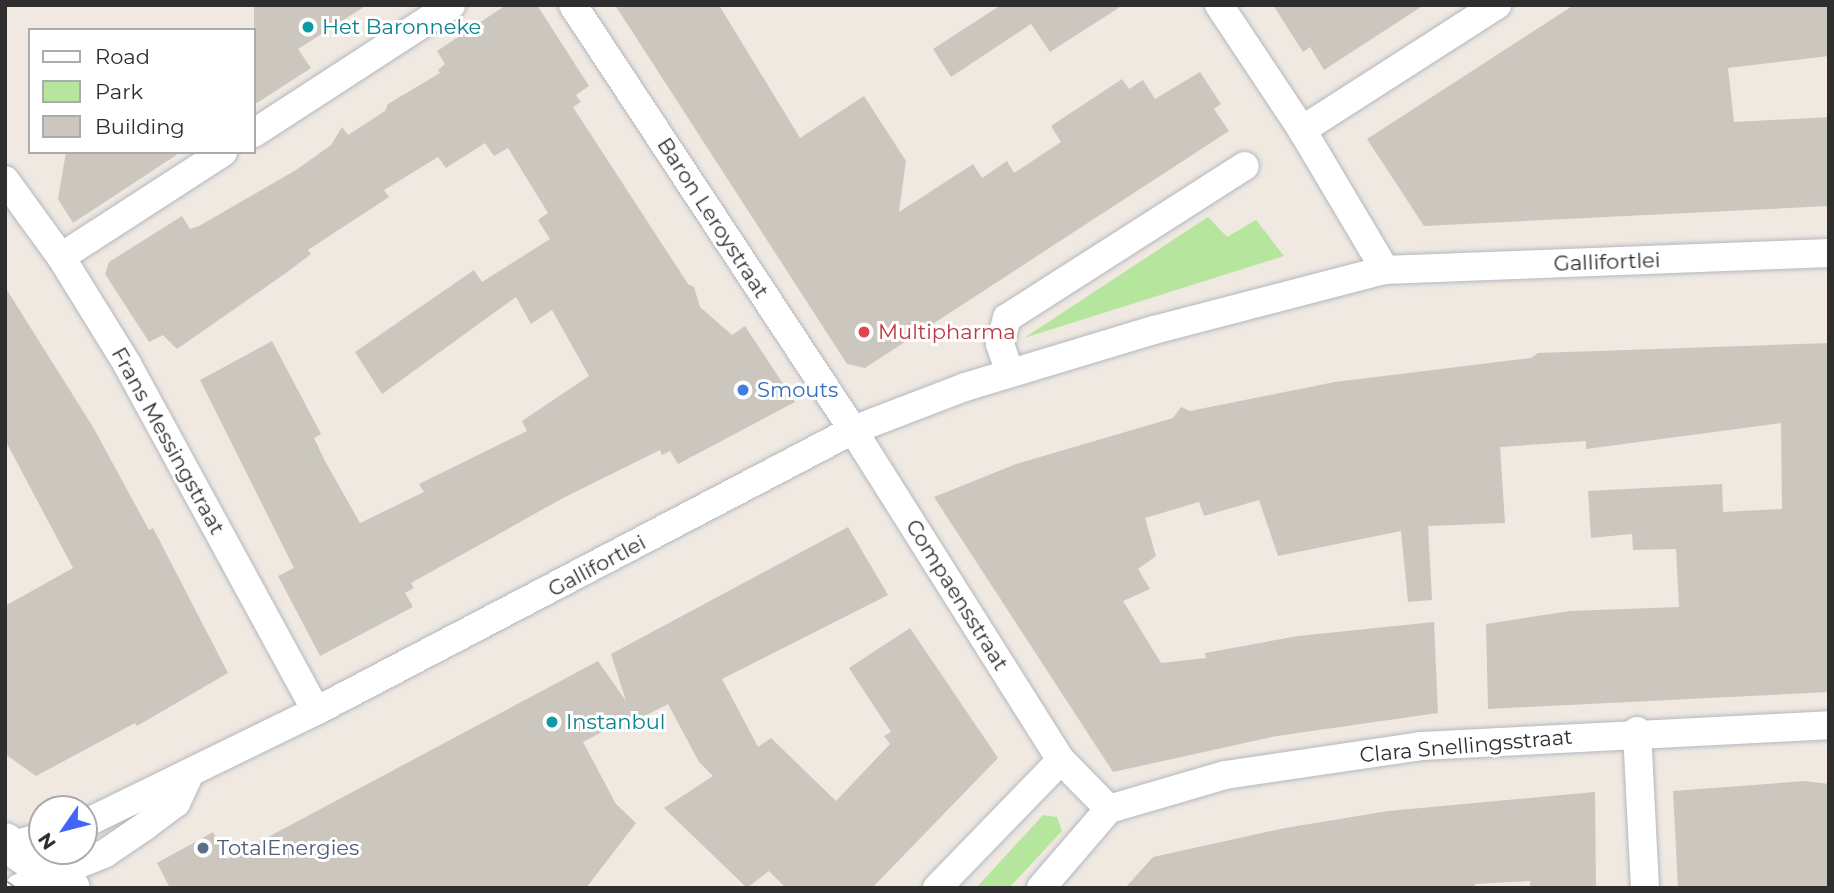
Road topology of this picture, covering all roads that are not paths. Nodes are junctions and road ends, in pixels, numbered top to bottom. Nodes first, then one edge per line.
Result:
1 (451, 5) edge
2 (573, 5) edge
3 (1219, 5) edge
4 (1497, 5) edge
5 (1302, 130) junction
6 (256, 132) edge
7 (220, 154) edge
8 (1245, 166) dead end
9 (5, 180) edge
10 (1829, 253) edge
11 (61, 257) junction
12 (1385, 270) junction
13 (1010, 373) junction
14 (853, 430) junction
15 (316, 711) junction
16 (1829, 725) edge
17 (1637, 731) junction
18 (1061, 760) junction
19 (190, 773) junction
20 (1109, 809) junction
21 (98, 817) edge
22 (16, 843) edge
23 (63, 882) edge
24 (19, 888) edge
25 (937, 888) edge
26 (1041, 888) edge
27 (1645, 888) edge

1 - 6 street
2 - 14 street, Baron Leroystraat
3 - 5 street
4 - 5 street
5 - 12 street
7 - 11 street
8 - 13 street
9 - 11 street, Frans Messingstraat
10 - 12 street, Gallifortlei
11 - 15 street, Frans Messingstraat
12 - 13 street, Gallifortlei
13 - 14 street, Gallifortlei
14 - 15 street, Gallifortlei
14 - 18 street, Compaensstraat
15 - 19 street, Gallifortlei
16 - 17 street, Clara Snellingsstraat
17 - 20 street, Clara Snellingsstraat
17 - 27 street
18 - 20 street
18 - 25 street
19 - 21 street, Gallifortlei
19 - 23 street
20 - 26 street
22 - 23 street
23 - 24 street

